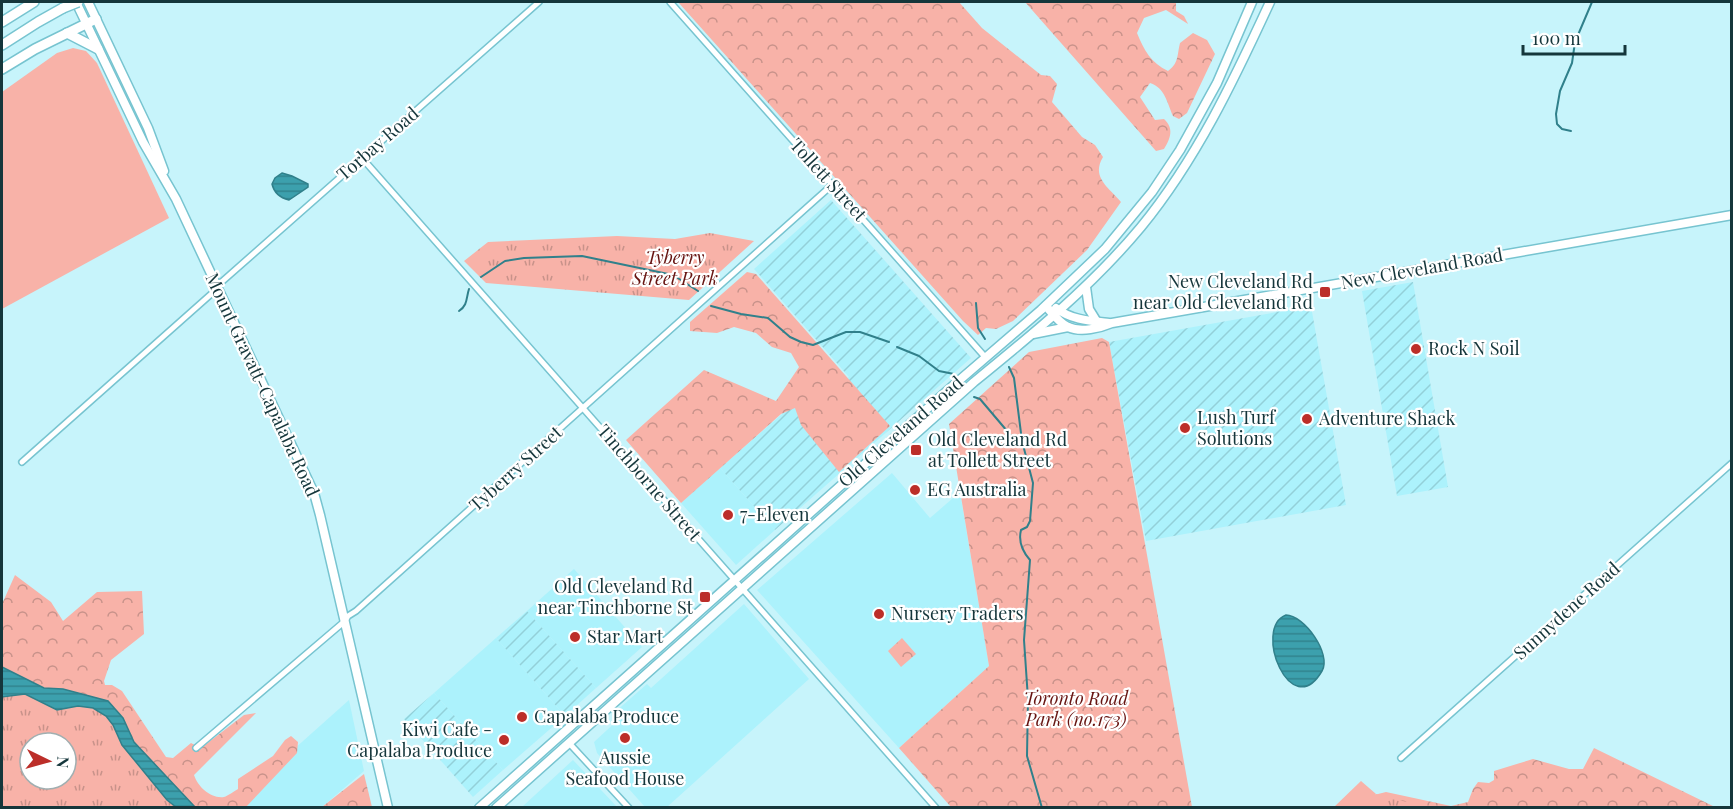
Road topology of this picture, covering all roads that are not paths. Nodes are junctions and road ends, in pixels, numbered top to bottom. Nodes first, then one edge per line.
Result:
1 (34, 2) edge
2 (77, 2) edge
3 (88, 2) edge
4 (539, 2) edge
5 (670, 2) edge
6 (1252, 2) edge
7 (1270, 2) edge
8 (96, 19) junction
9 (2, 22) edge
10 (87, 23) junction
11 (67, 33) junction
12 (2, 45) edge
13 (98, 49) junction
14 (2, 69) edge
15 (362, 158) junction
16 (166, 180) junction
17 (832, 185) junction
18 (1731, 215) edge
19 (217, 287) junction
20 (1086, 287) junction
21 (1048, 304) junction
22 (1057, 313) junction
23 (1097, 322) junction
24 (1112, 323) junction
25 (1068, 327) junction
26 (1032, 335) junction
27 (986, 358) junction
28 (583, 408) junction
29 (22, 462) dead end
30 (1731, 463) edge
31 (734, 580) junction
32 (742, 589) junction
33 (345, 621) junction
34 (569, 743) junction
35 (196, 748) dead end
36 (1401, 758) dead end
37 (388, 807) edge
38 (479, 807) edge
39 (496, 807) edge
40 (628, 807) edge
41 (936, 807) edge

1 - 9 highway
2 - 10 main road, Mount Gravatt-Capalaba Road
2 - 12 highway, bridge
3 - 8 main road, Mount Gravatt-Capalaba Road
4 - 15 street, Torbay Road
5 - 17 street, Tollett Street
6 - 21 main road, Old Cleveland Road
7 - 20 main road, Old Cleveland Road
8 - 10 highway
8 - 16 main road, Mount Gravatt-Capalaba Road
10 - 11 highway
10 - 13 main road, Mount Gravatt-Capalaba Road
11 - 13 highway
11 - 14 highway
13 - 16 main road, Mount Gravatt-Capalaba Road
15 - 19 street, Torbay Road
15 - 28 street, Tinchborne Street
16 - 19 main road, Mount Gravatt-Capalaba Road
17 - 27 street, Tollett Street
17 - 28 street, Tyberry Street
18 - 24 main road, New Cleveland Road
19 - 29 street, Torbay Road
19 - 33 main road, Mount Gravatt-Capalaba Road
20 - 22 main road, Old Cleveland Road
20 - 23 main road
21 - 22 main road, New Cleveland Road
21 - 27 main road, Old Cleveland Road
22 - 23 main road, New Cleveland Road
22 - 25 main road, New Cleveland Road
22 - 26 main road, Old Cleveland Road
23 - 24 main road, New Cleveland Road
24 - 25 main road, New Cleveland Road
25 - 26 main road
26 - 32 main road, Old Cleveland Road
27 - 31 main road, Old Cleveland Road
28 - 31 street, Tinchborne Street
28 - 33 street, Tyberry Street
30 - 36 street, Sunnydene Road
31 - 32 street, Tinchborne Street
31 - 38 main road, Old Cleveland Road
32 - 34 main road, Old Cleveland Road
32 - 41 street, Tinchborne Street
33 - 35 street, Tyberry Street
33 - 37 main road, Mount Gravatt-Capalaba Road
34 - 39 main road, Old Cleveland Road
34 - 40 street

